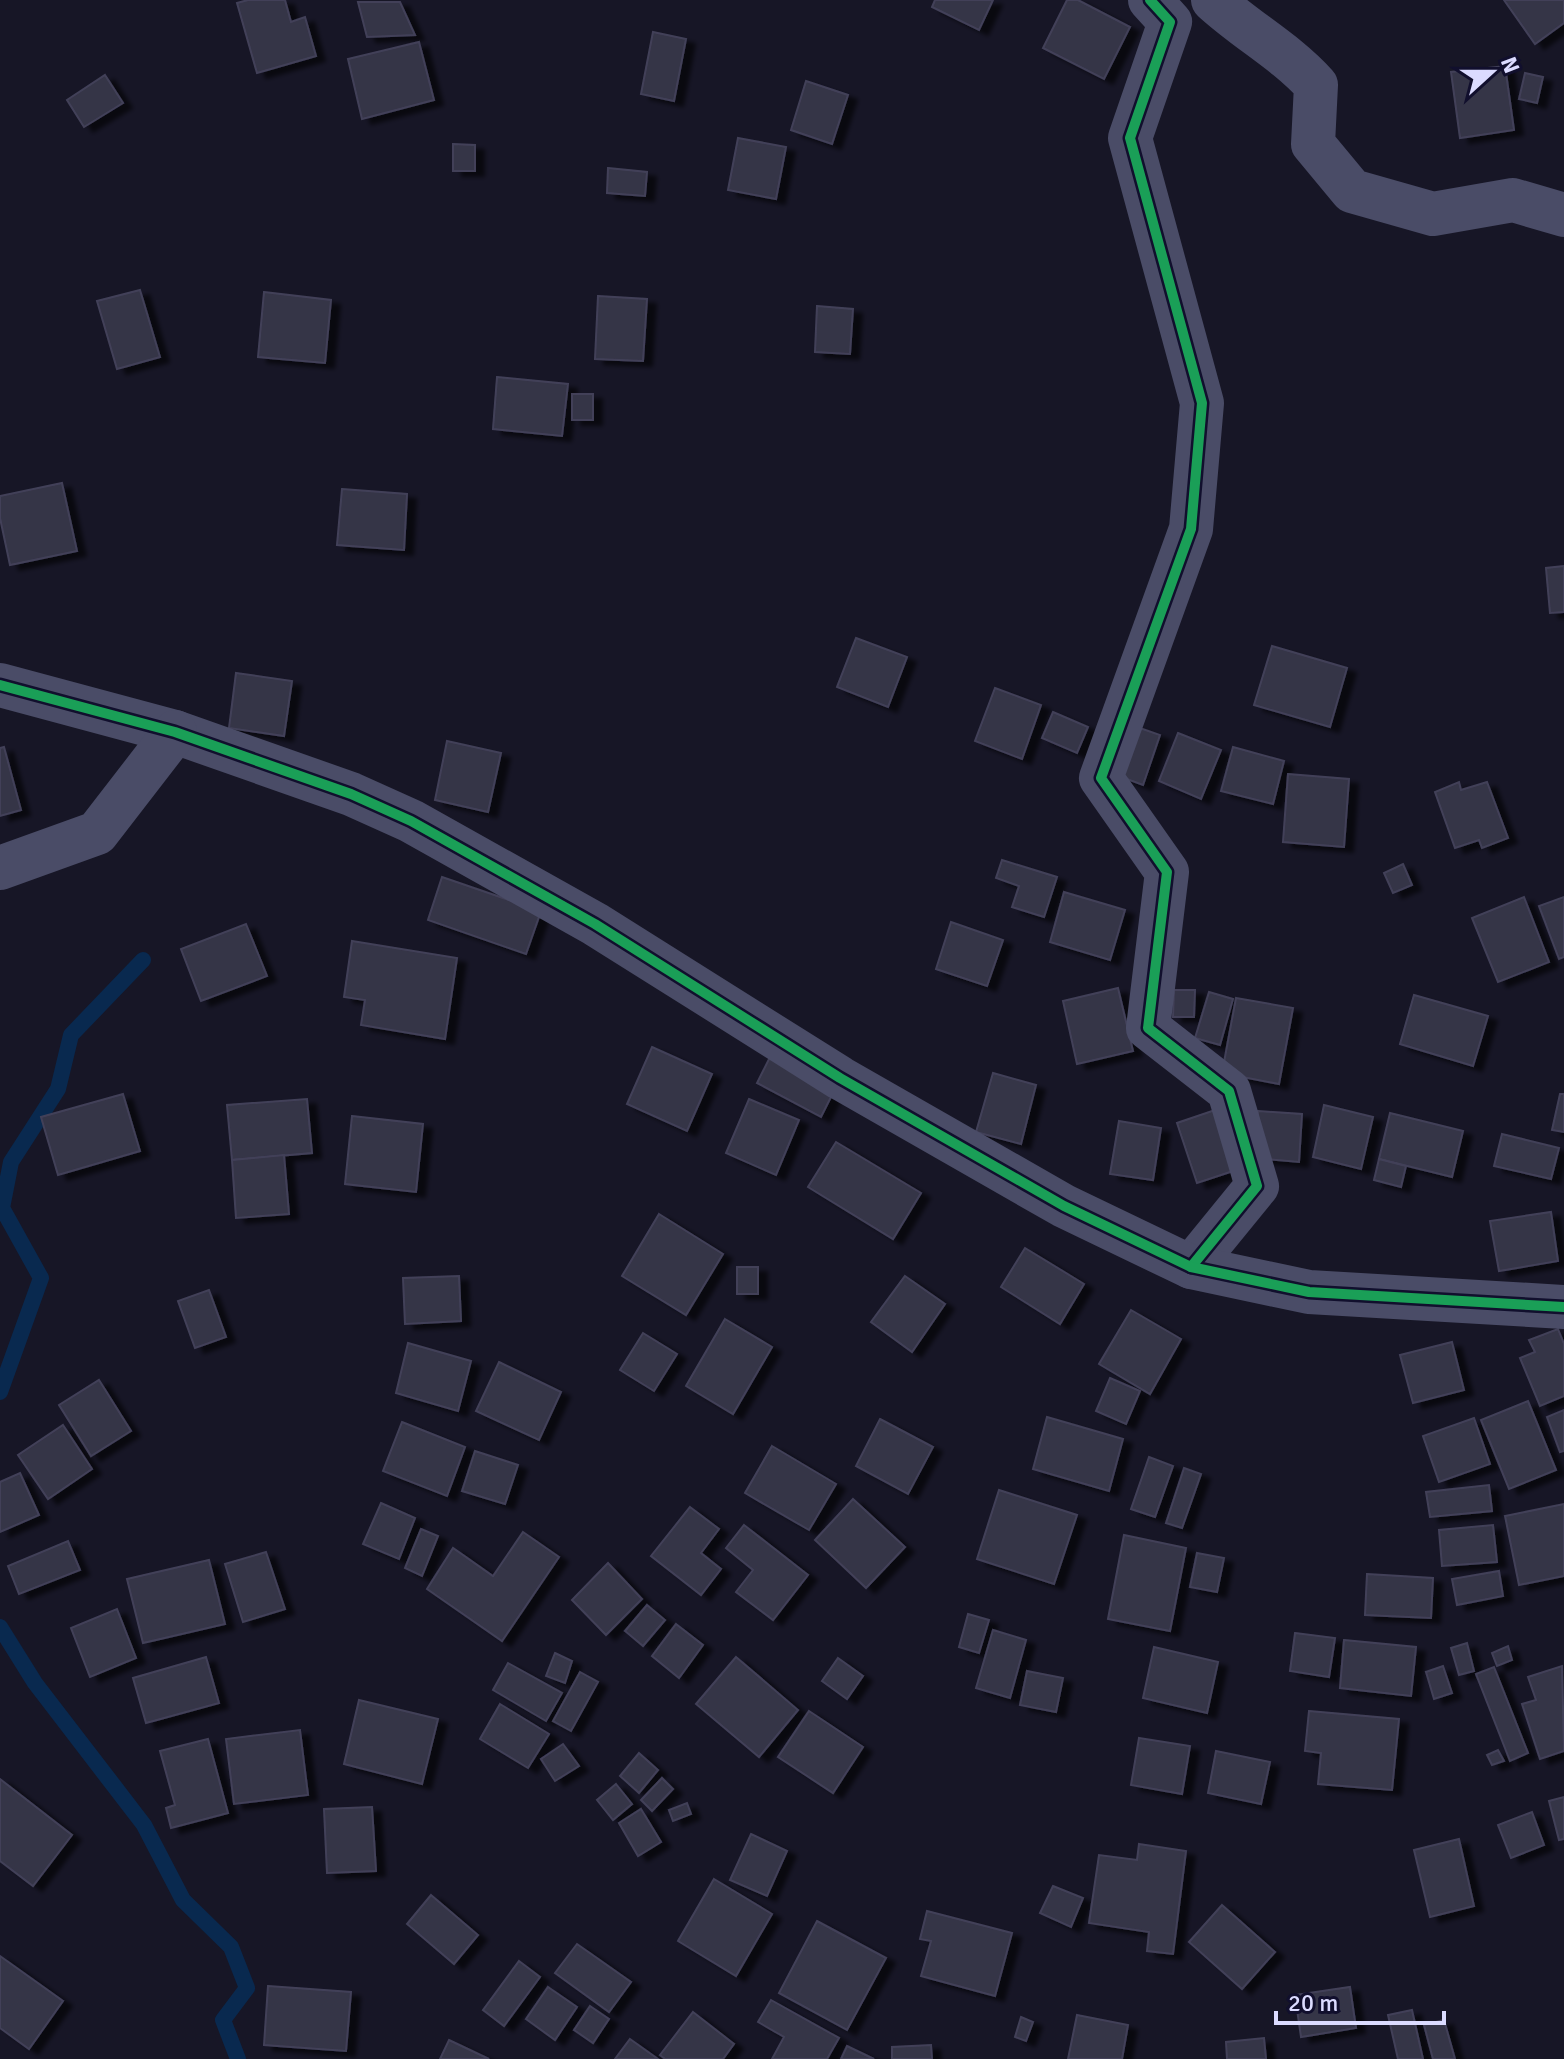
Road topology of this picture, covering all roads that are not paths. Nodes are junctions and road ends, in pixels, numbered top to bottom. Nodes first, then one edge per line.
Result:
1 (1150, 0) edge
2 (1213, 0) edge
3 (1564, 215) edge
4 (0, 685) edge
5 (175, 732) junction
6 (0, 868) edge
7 (1191, 1267) junction
8 (1564, 1307) edge

1 - 7 street
2 - 3 street
4 - 5 street
5 - 6 street
5 - 7 street
7 - 8 street

